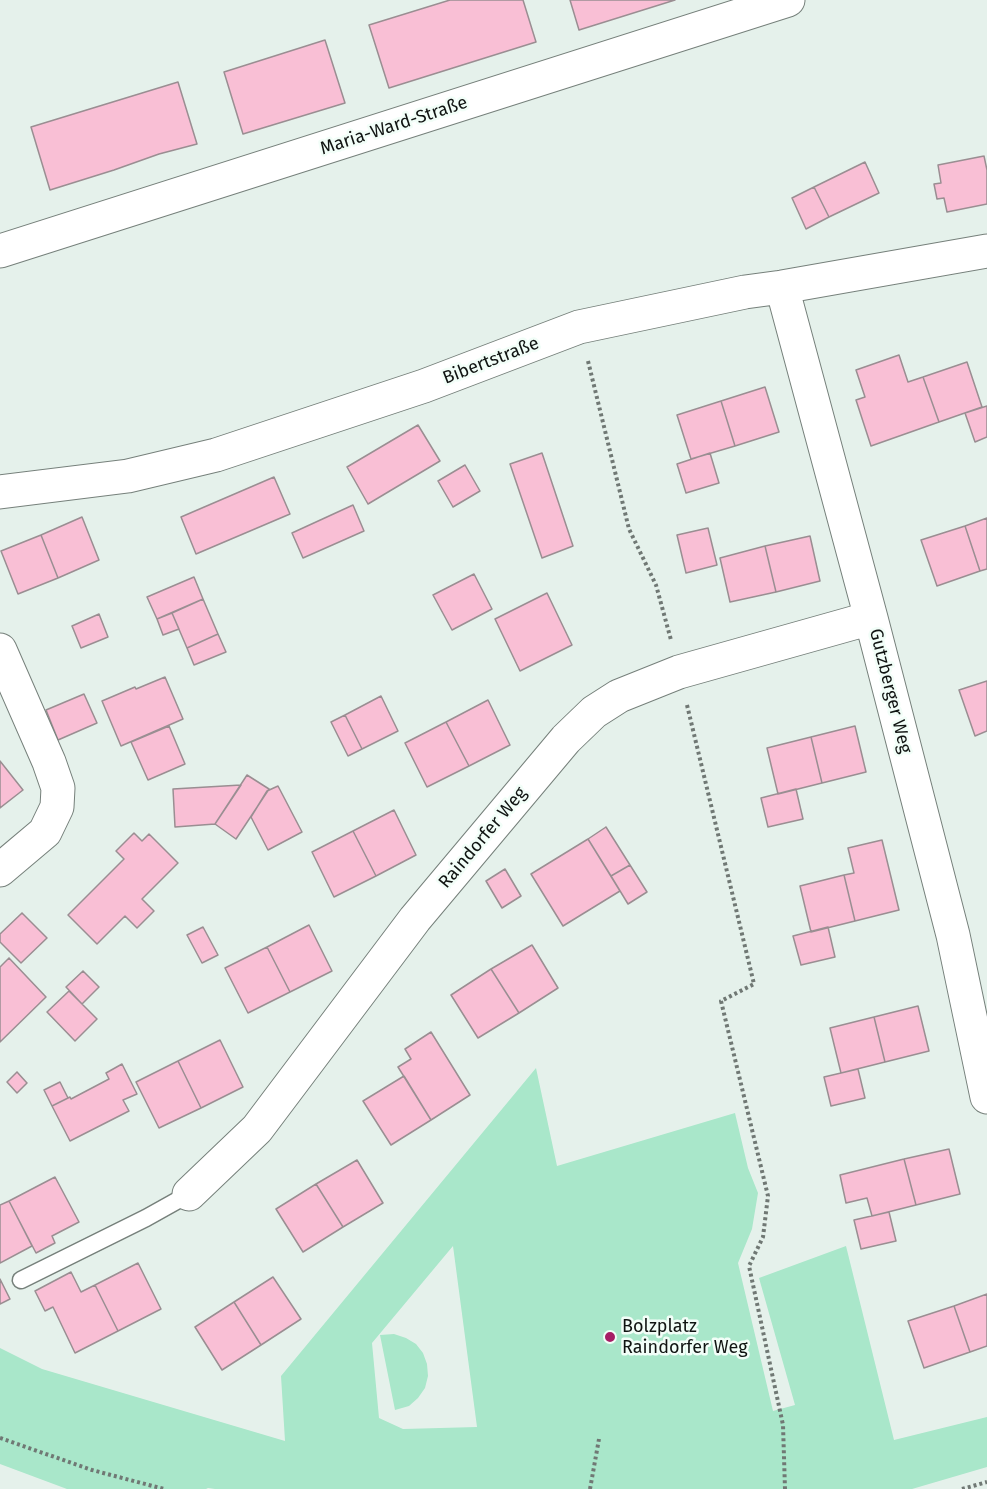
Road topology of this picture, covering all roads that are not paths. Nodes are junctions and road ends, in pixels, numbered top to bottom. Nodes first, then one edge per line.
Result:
1 (788, 0) edge
2 (0, 251) edge
3 (987, 251) edge
4 (782, 287) junction
5 (0, 492) edge
6 (871, 618) junction
7 (0, 650) edge
8 (0, 870) edge
9 (987, 1097) edge
10 (189, 1194) joint
11 (21, 1280) dead end

1 - 2 street, Maria-Ward-Straße
3 - 4 street, Bibertstraße
4 - 5 street, Bibertstraße
4 - 6 street, Gutzberger Weg
6 - 9 street, Gutzberger Weg
6 - 10 street, Raindorfer Weg
7 - 8 street
10 - 11 lane

